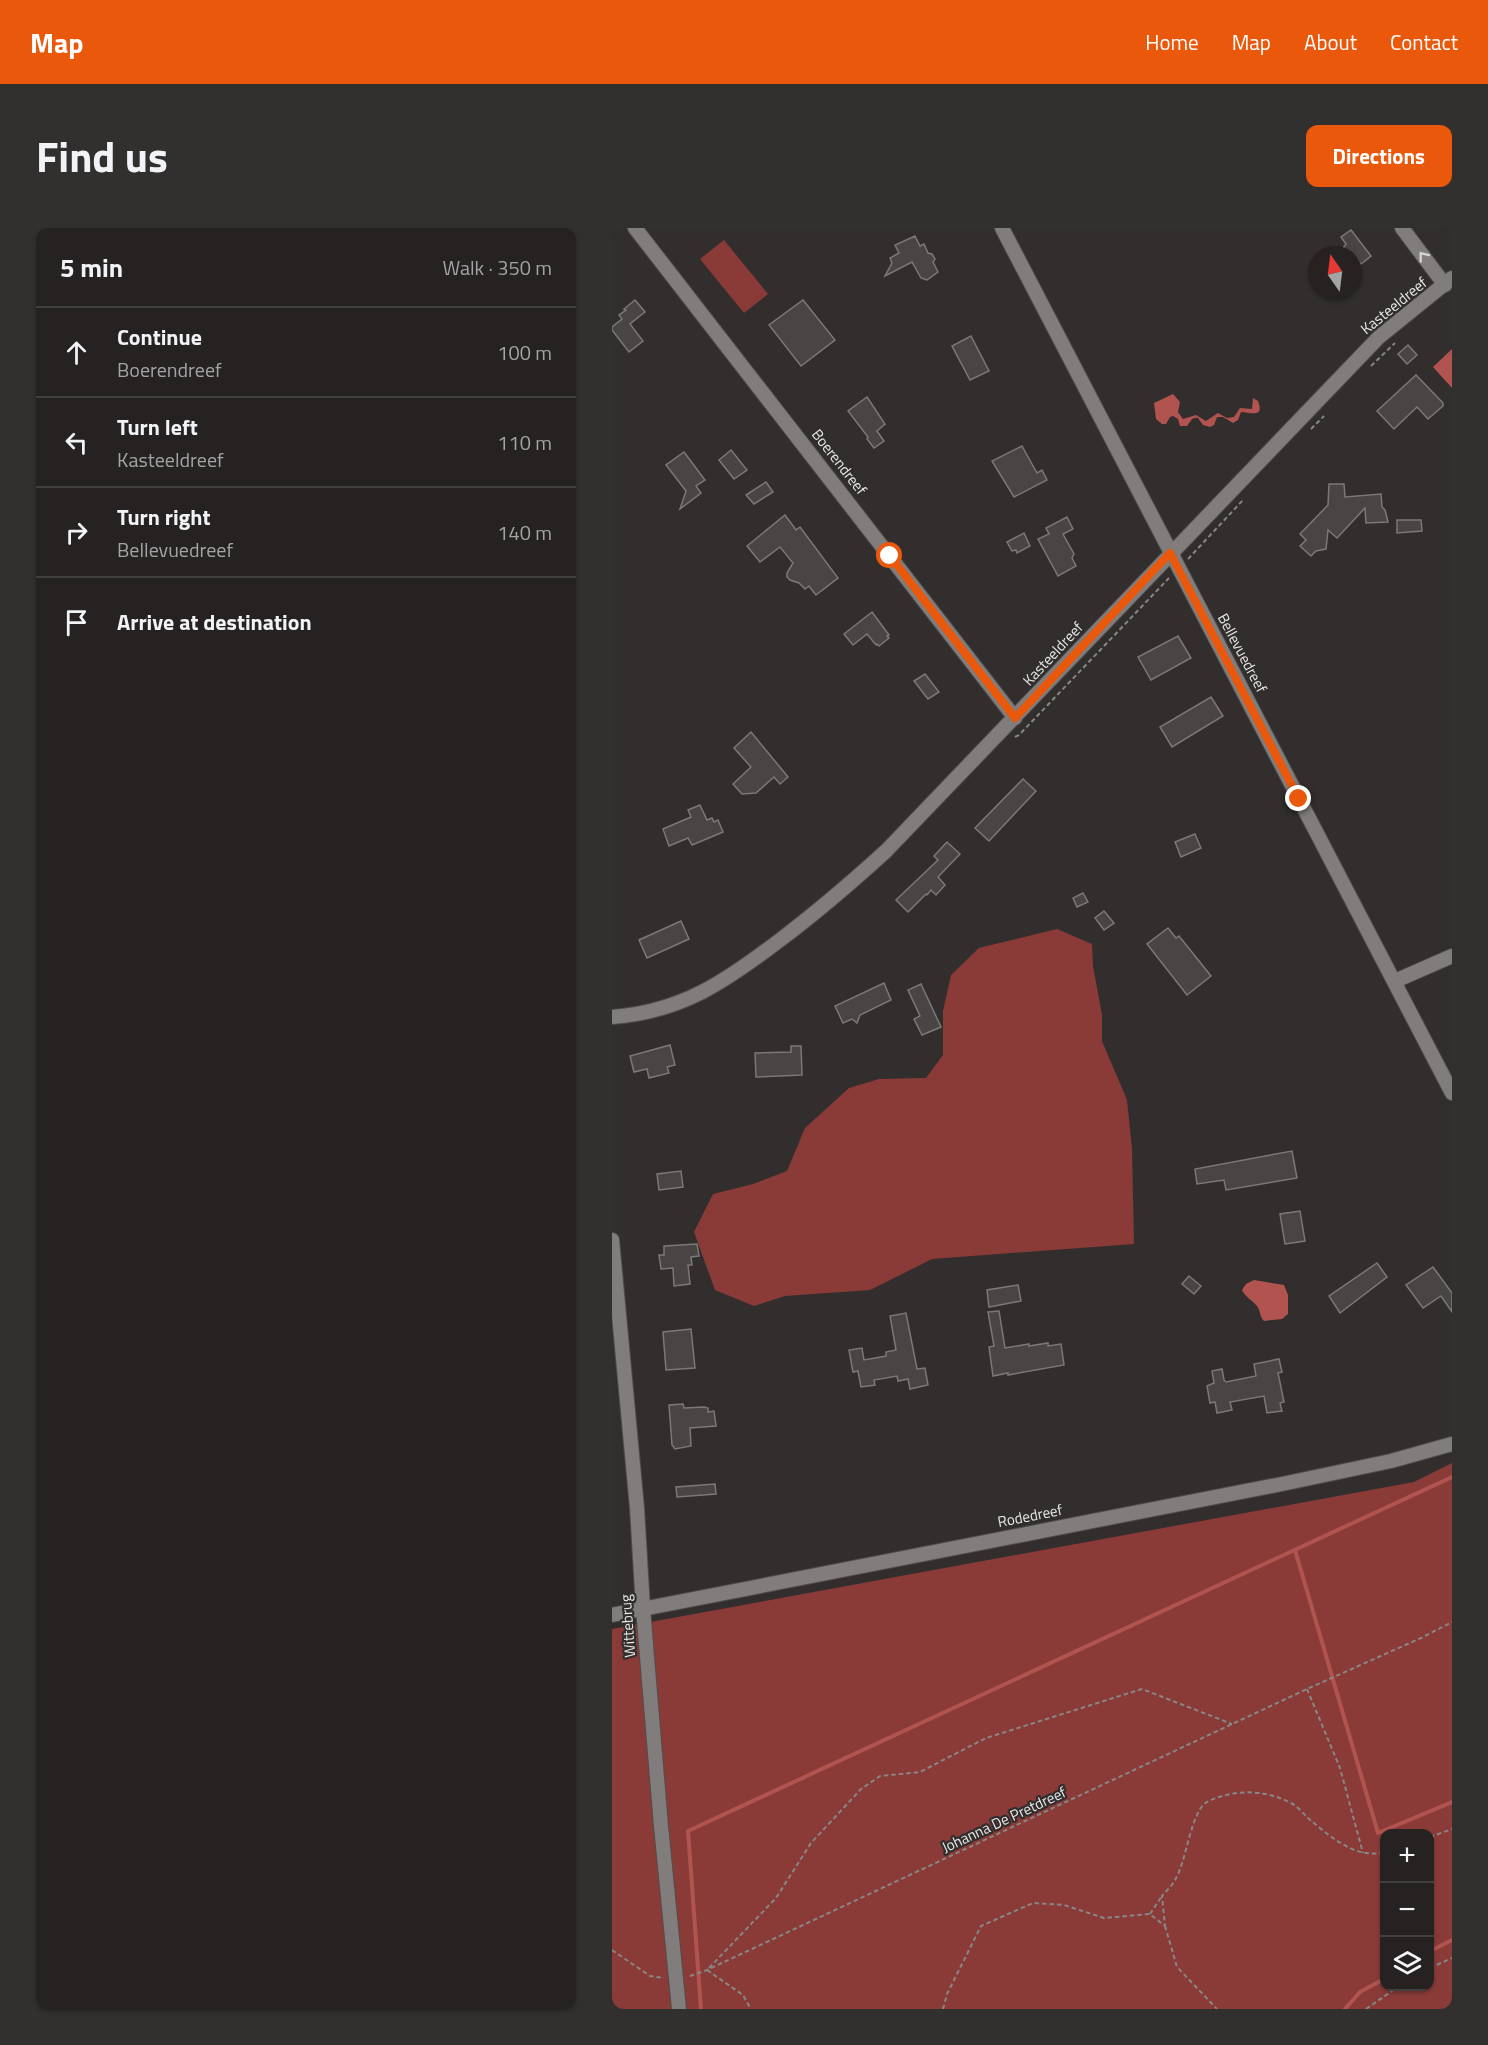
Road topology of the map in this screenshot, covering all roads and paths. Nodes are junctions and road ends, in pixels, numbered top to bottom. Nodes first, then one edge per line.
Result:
1 (635, 228) edge
2 (1002, 228) edge
3 (1401, 228) edge
4 (1449, 282) edge
5 (1170, 553) junction
6 (1015, 718) junction
7 (1452, 956) edge
8 (1395, 981) junction
9 (612, 1017) edge
10 (1452, 1093) edge
11 (612, 1240) edge
12 (1452, 1444) edge
13 (643, 1608) junction
14 (612, 1615) edge
15 (1452, 1622) edge
16 (1308, 1688) junction
17 (1233, 1725) junction
18 (1452, 1829) edge
19 (1434, 1836) edge
20 (1363, 1852) junction
21 (1380, 1853) edge
22 (1162, 1896) junction
23 (1150, 1914) junction
24 (1165, 1926) junction
25 (612, 1950) edge
26 (1452, 1958) edge
27 (1434, 1966) edge
28 (707, 1970) junction
29 (676, 1980) junction
30 (1392, 1991) edge
31 (679, 2009) edge
32 (751, 2009) edge
33 (943, 2009) edge
34 (1217, 2009) edge
35 (1366, 2009) edge

1 - 6 street, Boerendreef
2 - 5 street, Bellevuedreef
4 -> 3 street
4 - 5 street, Kasteeldreef
5 - 6 street, Kasteeldreef
5 - 8 street, Bellevuedreef
6 - 9 street, Kasteeldreef
7 - 8 street
8 - 10 street, Bellevuedreef
11 - 13 street, Wittebrug
12 - 13 street, Rodedreef
13 - 14 street, Rodedreef
13 - 29 street, Wittebrug
15 - 16 path, Johanna De Pretdreef
16 - 17 path, Johanna De Pretdreef
16 - 20 path
17 - 28 path, Johanna De Pretdreef
17 - 28 path
18 - 19 path
20 - 21 path
20 - 22 path
22 - 23 path
22 - 24 path
23 - 24 path
23 - 33 path
24 - 34 path
25 - 29 path
26 - 27 path
28 - 29 path, Johanna De Pretdreef
28 - 32 path
29 - 31 street, Wittebrug
30 - 35 path

